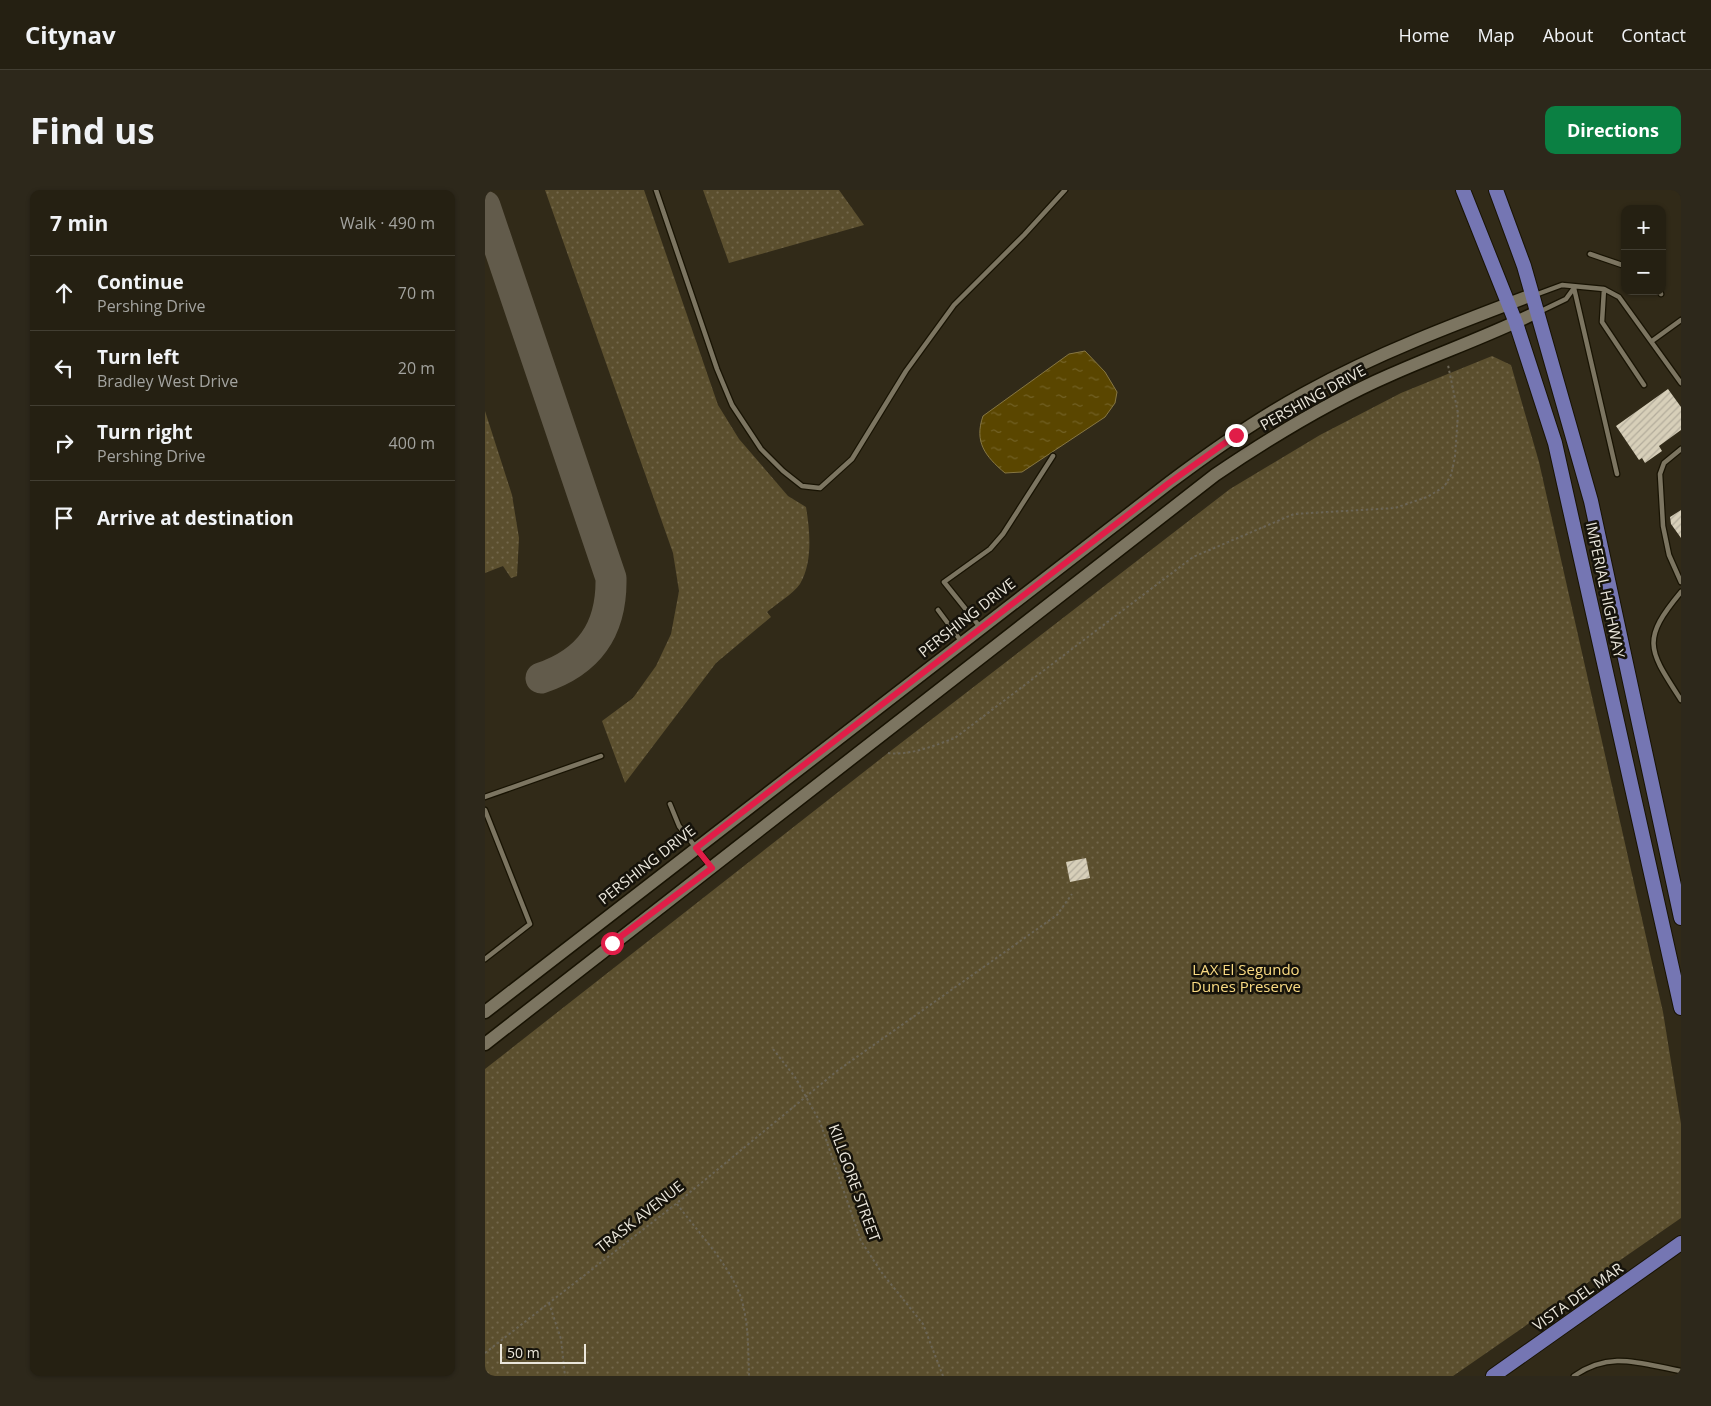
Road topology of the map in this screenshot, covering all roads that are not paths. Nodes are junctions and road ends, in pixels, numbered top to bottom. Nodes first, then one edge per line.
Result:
1 (656, 190) edge
2 (1065, 190) edge
3 (1463, 190) edge
4 (1496, 190) edge
5 (1590, 254) dead end
6 (1621, 265) edge
7 (1574, 288) junction
8 (1604, 289) junction
9 (1532, 295) junction
10 (1508, 304) junction
11 (1537, 312) junction
12 (1681, 320) edge
13 (1516, 323) junction
14 (1652, 341) junction
15 (1681, 383) edge
16 (1645, 385) dead end
17 (1681, 449) edge
18 (1053, 456) dead end
19 (1617, 474) dead end
20 (1681, 582) edge
21 (1681, 592) edge
22 (938, 610) dead end
23 (981, 628) junction
24 (962, 642) junction
25 (1681, 700) edge
26 (601, 756) dead end
27 (485, 797) edge
28 (670, 804) dead end
29 (485, 810) edge
30 (696, 848) junction
31 (712, 868) junction
32 (1681, 918) edge
33 (485, 959) edge
34 (1681, 1008) edge
35 (485, 1012) edge
36 (485, 1044) edge
37 (1681, 1243) edge
38 (1681, 1372) edge
39 (1493, 1376) edge
40 (1574, 1376) edge

1 - 2 lane
3 - 10 main road, IMPERIAL HIGHWAY
4 - 9 main road, IMPERIAL HIGHWAY
5 - 6 lane
7 - 8 lane
7 - 9 lane
7 - 11 lane
7 - 19 lane
8 - 14 lane
8 - 16 lane
9 - 10 main road, PERSHING DRIVE
9 - 11 main road, IMPERIAL HIGHWAY
10 - 13 main road, IMPERIAL HIGHWAY
10 - 23 main road, PERSHING DRIVE
11 - 13 main road, PERSHING DRIVE
11 - 32 main road, IMPERIAL HIGHWAY
12 - 14 lane
13 - 31 main road, PERSHING DRIVE
13 - 34 main road, IMPERIAL HIGHWAY
14 - 15 lane
17 - 20 lane
18 - 23 lane
21 - 25 lane
22 - 24 lane
23 - 24 main road, PERSHING DRIVE
24 - 30 main road, PERSHING DRIVE
26 - 27 lane
28 - 30 lane
29 - 33 lane
30 - 31 lane
30 - 35 main road, PERSHING DRIVE
31 - 36 main road, PERSHING DRIVE
37 - 39 main road, VISTA DEL MAR
38 - 40 lane

